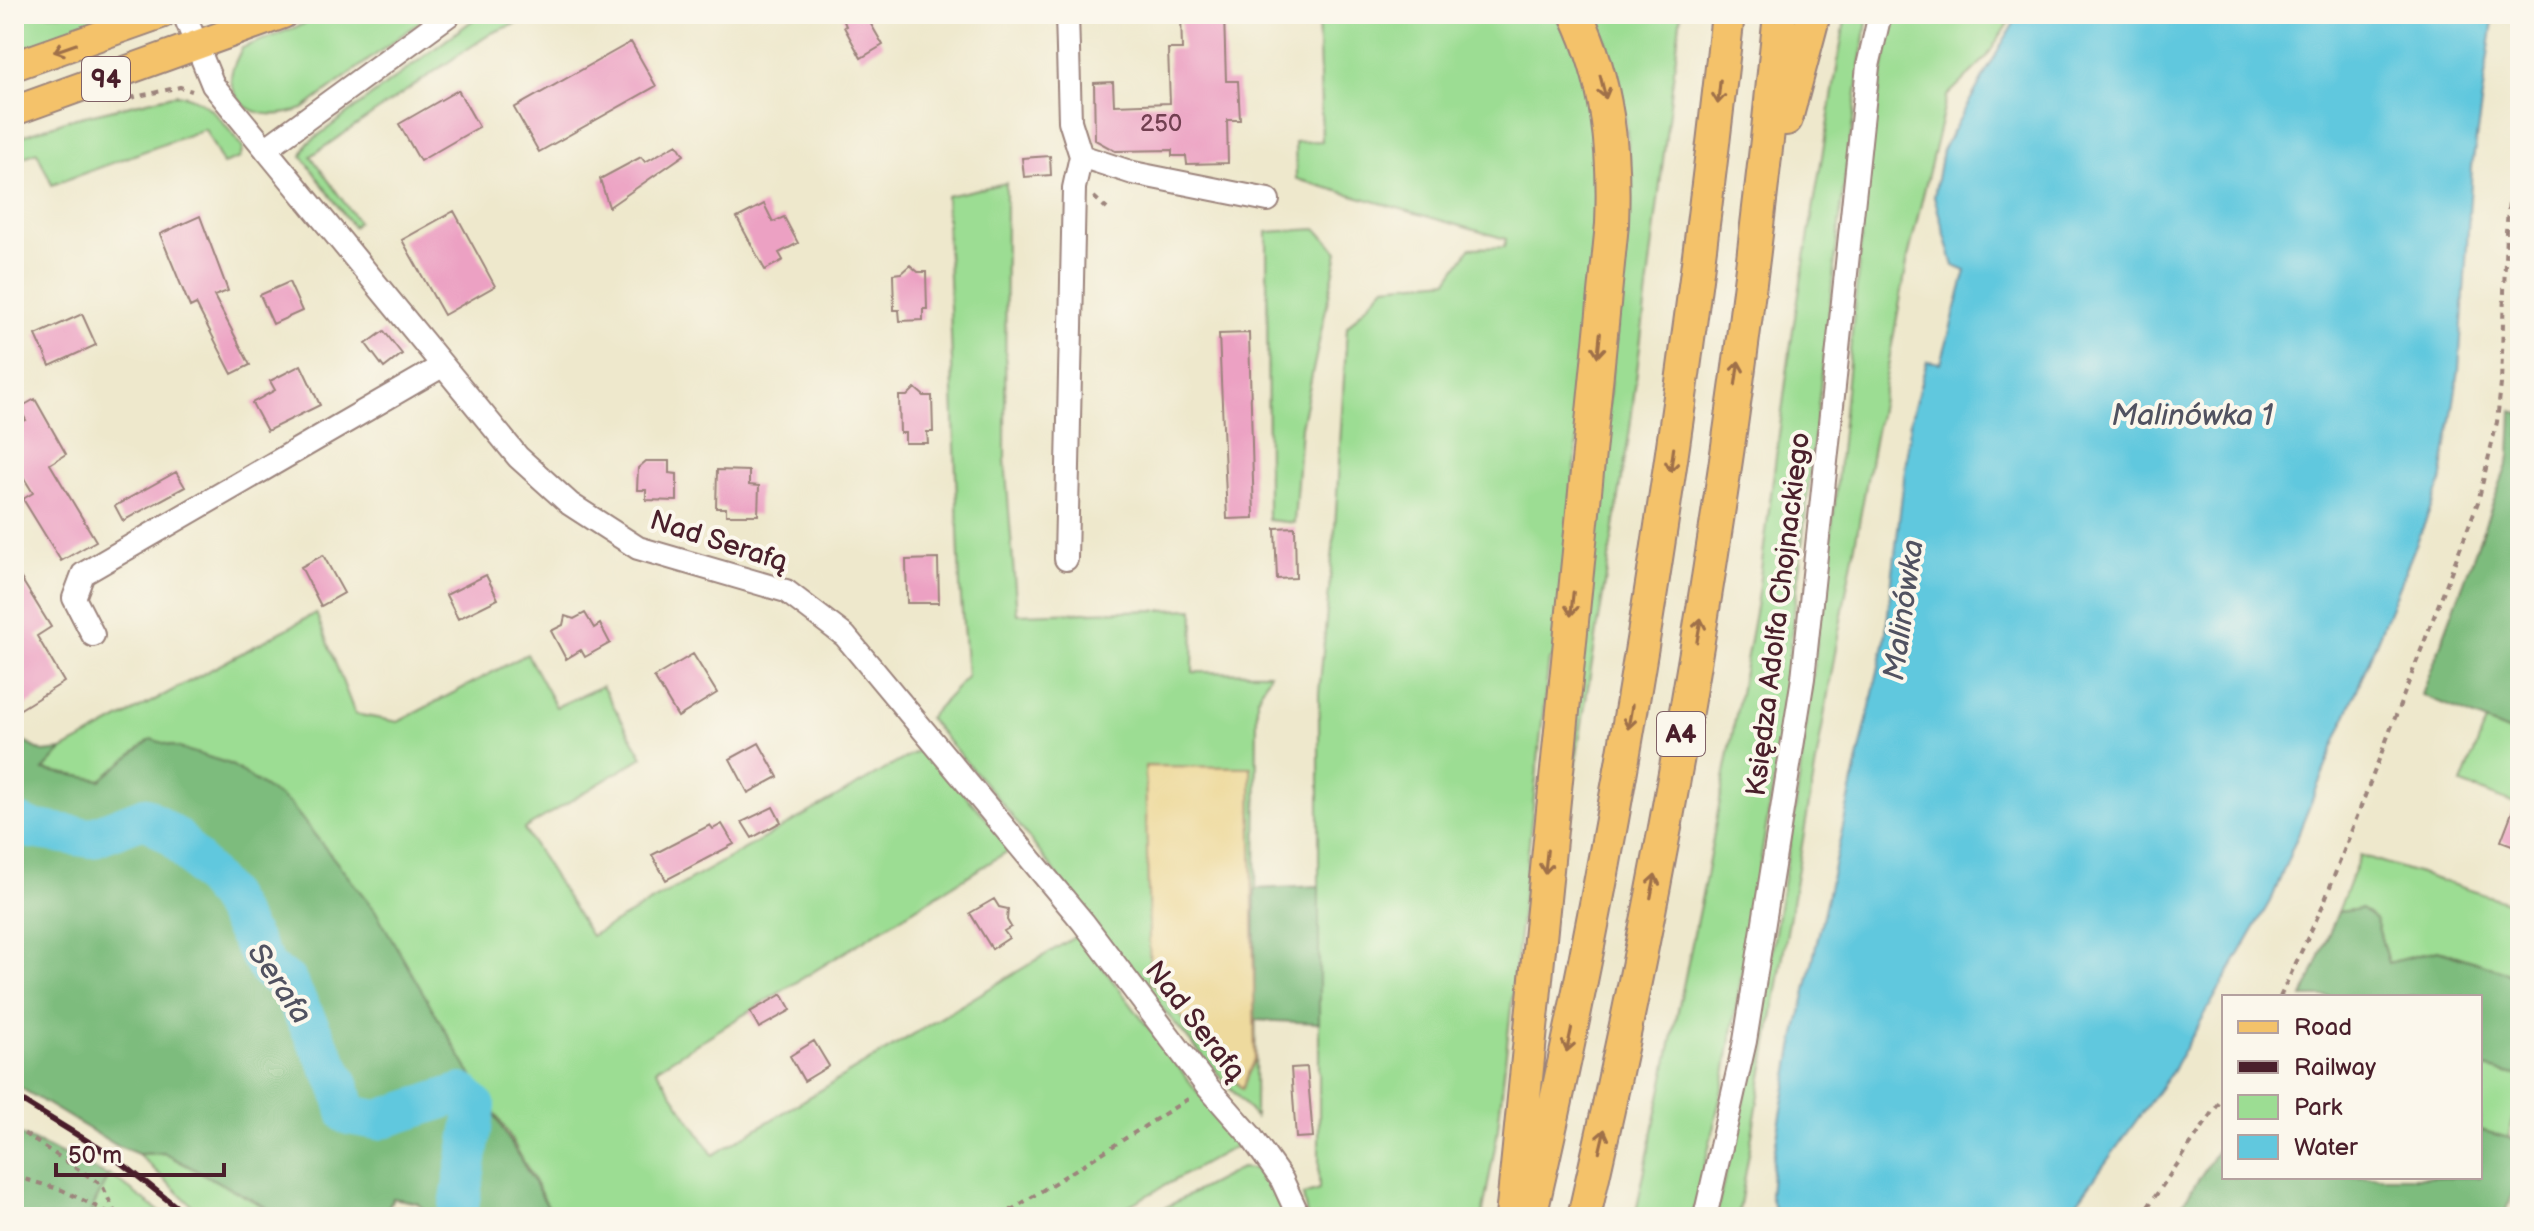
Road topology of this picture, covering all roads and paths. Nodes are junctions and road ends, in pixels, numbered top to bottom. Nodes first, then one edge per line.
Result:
1 (161, 14) edge
2 (184, 14) edge
3 (283, 14) edge
4 (450, 14) edge
5 (1067, 14) edge
6 (1576, 14) edge
7 (1728, 14) edge
8 (1780, 14) edge
9 (1814, 14) edge
10 (1880, 14) edge
11 (198, 46) junction
12 (14, 66) edge
13 (203, 94) dead end
14 (2520, 98) edge
15 (126, 99) dead end
16 (14, 111) edge
17 (268, 147) junction
18 (1081, 156) junction
19 (1268, 200) dead end
20 (1754, 246) junction
21 (442, 366) junction
22 (1066, 559) dead end
23 (93, 635) dead end
24 (2281, 995) edge
25 (1206, 1085) junction
26 (2222, 1099) edge
27 (14, 1127) edge
28 (14, 1176) edge
29 (116, 1216) edge
30 (1000, 1217) edge
31 (1299, 1217) edge
32 (1512, 1217) edge
33 (1530, 1217) edge
34 (1584, 1217) edge
35 (1705, 1217) edge
36 (2141, 1217) edge

1 -> 12 main road, 94
2 - 11 street, Nad Serafą
3 - 11 main road, 94
4 - 17 street
5 - 18 street
6 -> 32 highway
7 -> 33 highway, A4
8 - 20 highway, A4
9 - 20 highway
10 - 35 street, Księdza Adolfa Chojnackiego
11 - 16 main road, 94
11 - 17 street, Nad Serafą
13 - 15 path
14 - 24 path
17 - 21 street, Nad Serafą
18 - 19 street
18 - 22 street
34 -> 20 highway, A4
21 - 23 street
21 - 25 street, Nad Serafą
25 - 30 path
25 - 31 street, Nad Serafą
26 - 36 path
27 - 29 path
28 - 29 path

